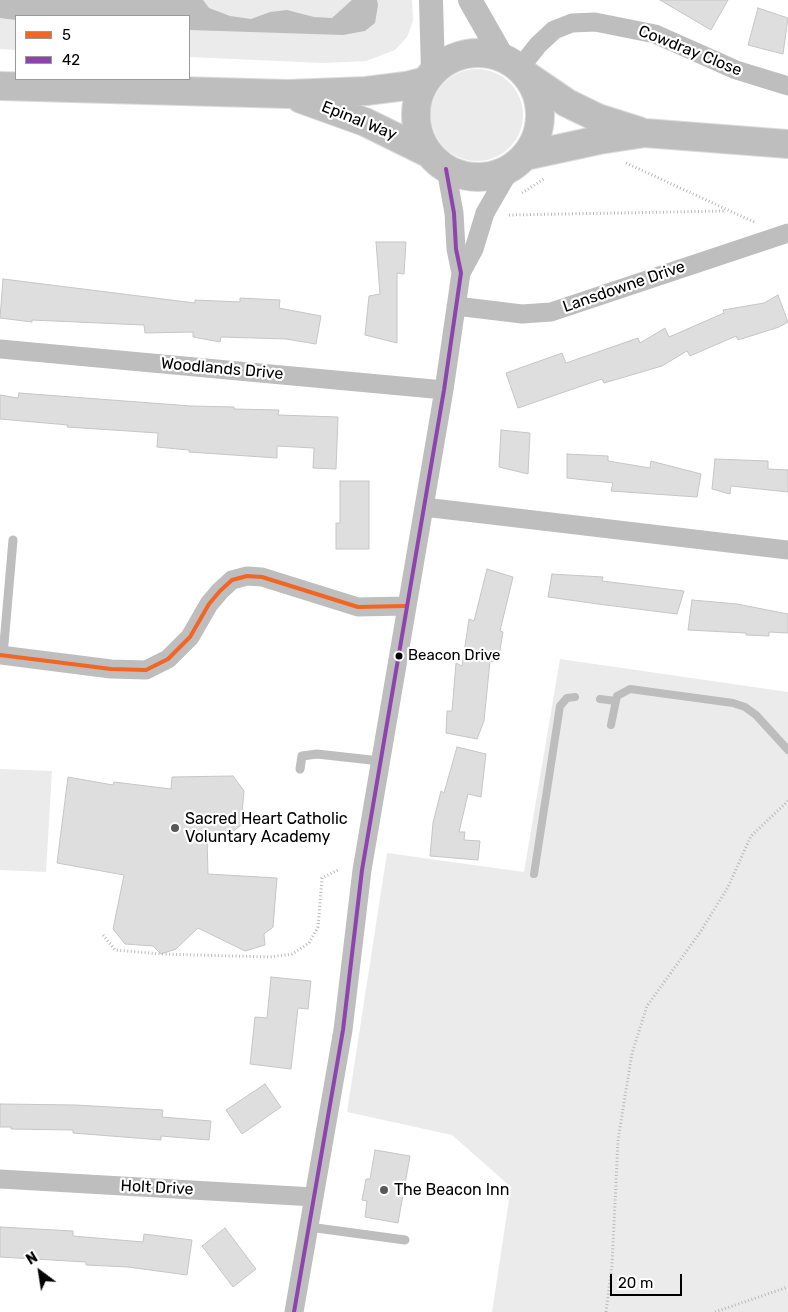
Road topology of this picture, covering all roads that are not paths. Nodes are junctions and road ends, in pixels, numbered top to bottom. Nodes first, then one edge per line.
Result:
1 (431, 0) edge
2 (470, 0) edge
3 (516, 67) junction
4 (429, 76) junction
5 (0, 86) edge
6 (788, 86) edge
7 (288, 94) junction
8 (645, 133) junction
9 (788, 144) edge
10 (437, 161) junction
11 (518, 162) junction
12 (785, 234) edge
13 (460, 274) junction
14 (456, 306) junction
15 (0, 349) edge
16 (444, 390) junction
17 (424, 507) junction
18 (13, 540) dead end
19 (788, 550) edge
20 (406, 606) junction
21 (2, 655) edge
22 (380, 761) junction
23 (300, 769) dead end
24 (0, 1179) edge
25 (314, 1197) junction
26 (309, 1227) junction
27 (405, 1240) dead end
28 (294, 1312) edge

1 - 4 street
2 - 3 street
3 - 4 main road
3 - 6 street, Cowdray Close
3 - 8 main road
3 - 11 main road
4 - 7 main road, Epinal Way
4 - 10 main road
5 - 7 main road, Epinal Way
7 - 10 main road, Epinal Way
8 - 9 main road
8 - 11 main road
10 - 11 main road
10 - 13 street
11 - 13 street
12 - 14 street, Lansdowne Drive
13 - 14 street
14 - 16 street
15 - 16 street, Woodlands Drive
16 - 17 street
17 - 19 street
17 - 20 street
18 - 21 lane
20 - 21 street
20 - 22 street
22 - 23 lane
22 - 25 street
24 - 25 street, Holt Drive
25 - 26 street
26 - 27 lane
26 - 28 street

